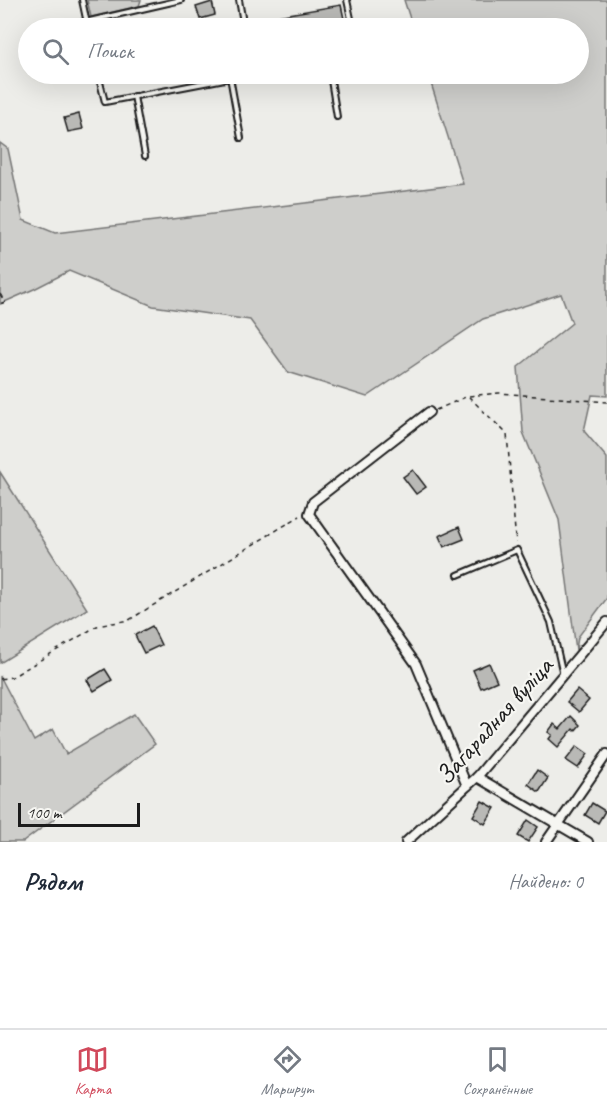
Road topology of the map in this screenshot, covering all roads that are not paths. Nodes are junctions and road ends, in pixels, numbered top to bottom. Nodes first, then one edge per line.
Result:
1 (82, 0) edge
2 (180, 0) edge
3 (239, 0) edge
4 (347, 0) edge
5 (86, 18) edge
6 (104, 18) edge
7 (242, 18) edge
8 (351, 18) edge
9 (100, 84) edge
10 (195, 84) edge
11 (231, 84) edge
12 (332, 84) edge
13 (134, 96) junction
14 (338, 117) dead end
15 (241, 138) dead end
16 (145, 156) dead end
17 (429, 412) road end
18 (458, 575) dead end
19 (607, 622) edge
20 (563, 675) junction
21 (607, 754) edge
22 (477, 777) junction
23 (467, 786) junction
24 (558, 824) junction
25 (406, 842) edge
26 (546, 842) edge
27 (588, 842) edge

1 - 5 lane
2 - 6 lane
3 - 7 lane
4 - 8 lane
9 - 13 lane
10 - 13 lane
11 - 15 lane
12 - 14 lane
13 - 16 lane
17 - 23 street
18 - 20 lane
19 - 20 street, Загарадная вуліца
20 - 22 street, Загарадная вуліца
21 - 24 street
22 - 23 street, Загарадная вуліца
22 - 24 street
23 - 25 street, Загарадная вуліца
24 - 26 street
24 - 27 street

